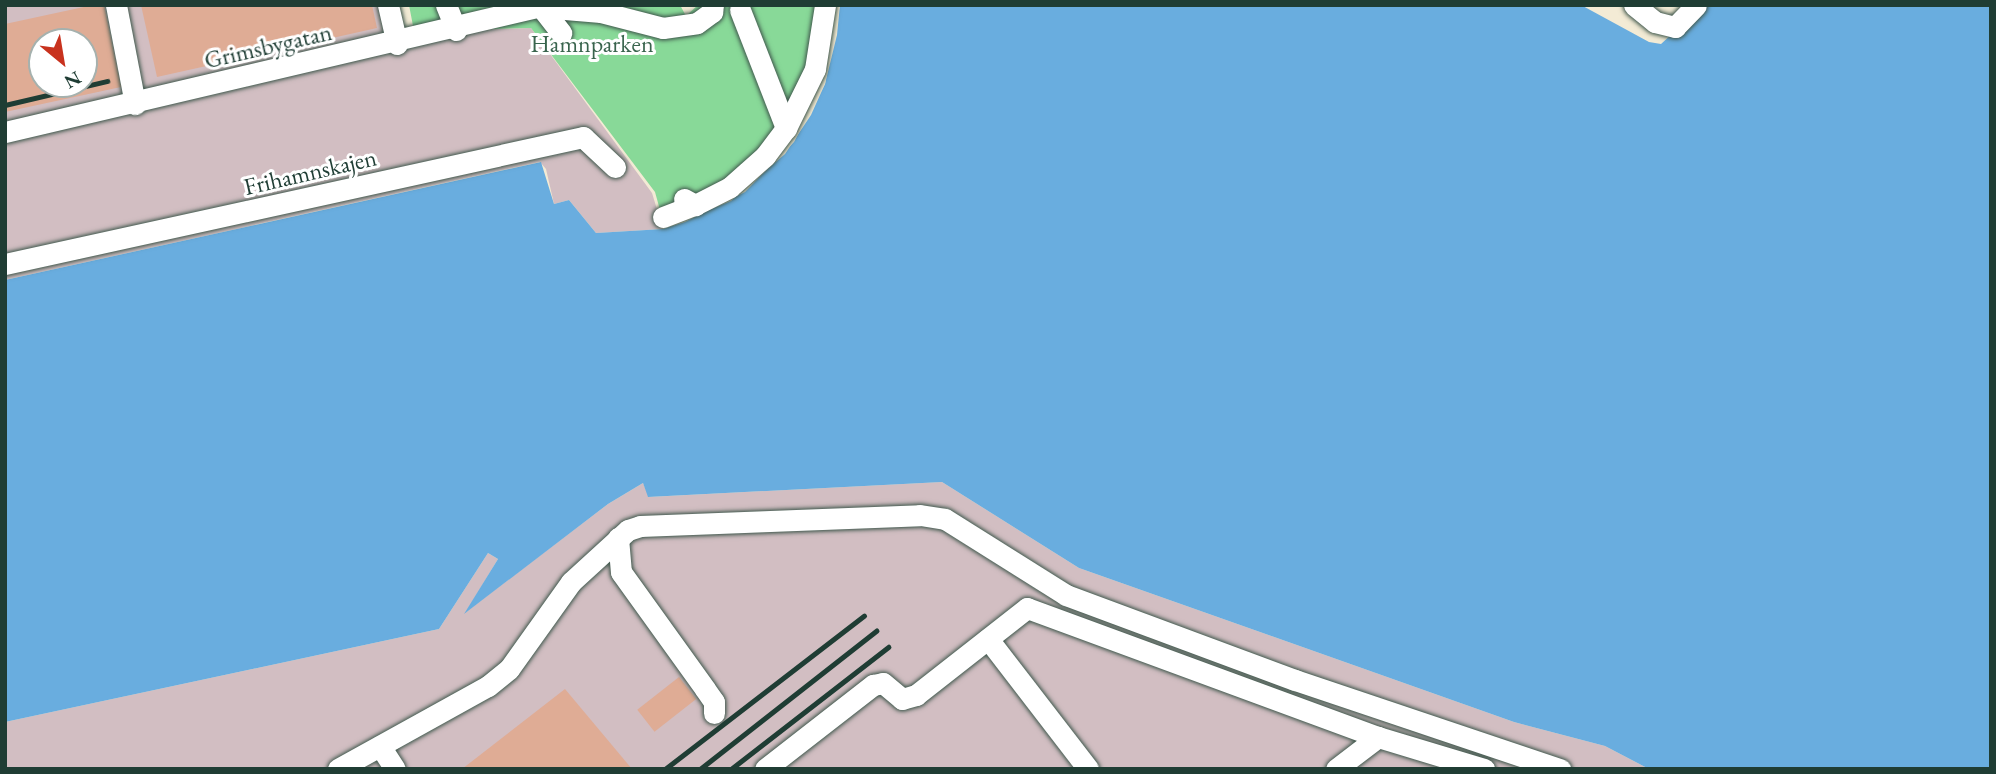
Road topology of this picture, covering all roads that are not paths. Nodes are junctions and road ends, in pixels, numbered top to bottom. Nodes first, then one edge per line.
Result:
1 (116, 5) edge
2 (388, 5) edge
3 (446, 5) edge
4 (713, 5) edge
5 (825, 5) edge
6 (1634, 5) edge
7 (1696, 5) edge
8 (543, 6) edge
9 (740, 10) dead end
10 (456, 30) junction
11 (561, 33) dead end
12 (397, 44) junction
13 (135, 104) junction
14 (786, 128) junction
15 (5, 132) edge
16 (615, 167) dead end
17 (663, 216) dead end
18 (5, 264) edge
19 (618, 538) junction
20 (988, 639) junction
21 (714, 713) dead end
22 (1378, 737) junction
23 (380, 746) junction
24 (338, 769) edge
25 (395, 769) edge
26 (765, 769) edge
27 (1088, 769) edge
28 (1336, 769) edge
29 (1484, 769) edge
30 (1560, 769) edge

1 - 13 street
2 - 12 street
3 - 10 street
4 - 8 street, Grimsbygatan
5 - 14 street
6 - 7 street
8 - 10 street, Grimsbygatan
8 - 11 street
9 - 14 street
10 - 12 street, Grimsbygatan
12 - 13 street, Grimsbygatan
13 - 15 street, Grimsbygatan
14 - 17 street
16 - 18 street, Frihamnskajen
19 - 21 street
19 - 23 street
19 - 30 street
20 - 22 street
20 - 26 street
20 - 27 street
22 - 28 street
22 - 29 street
23 - 24 street
23 - 25 street

